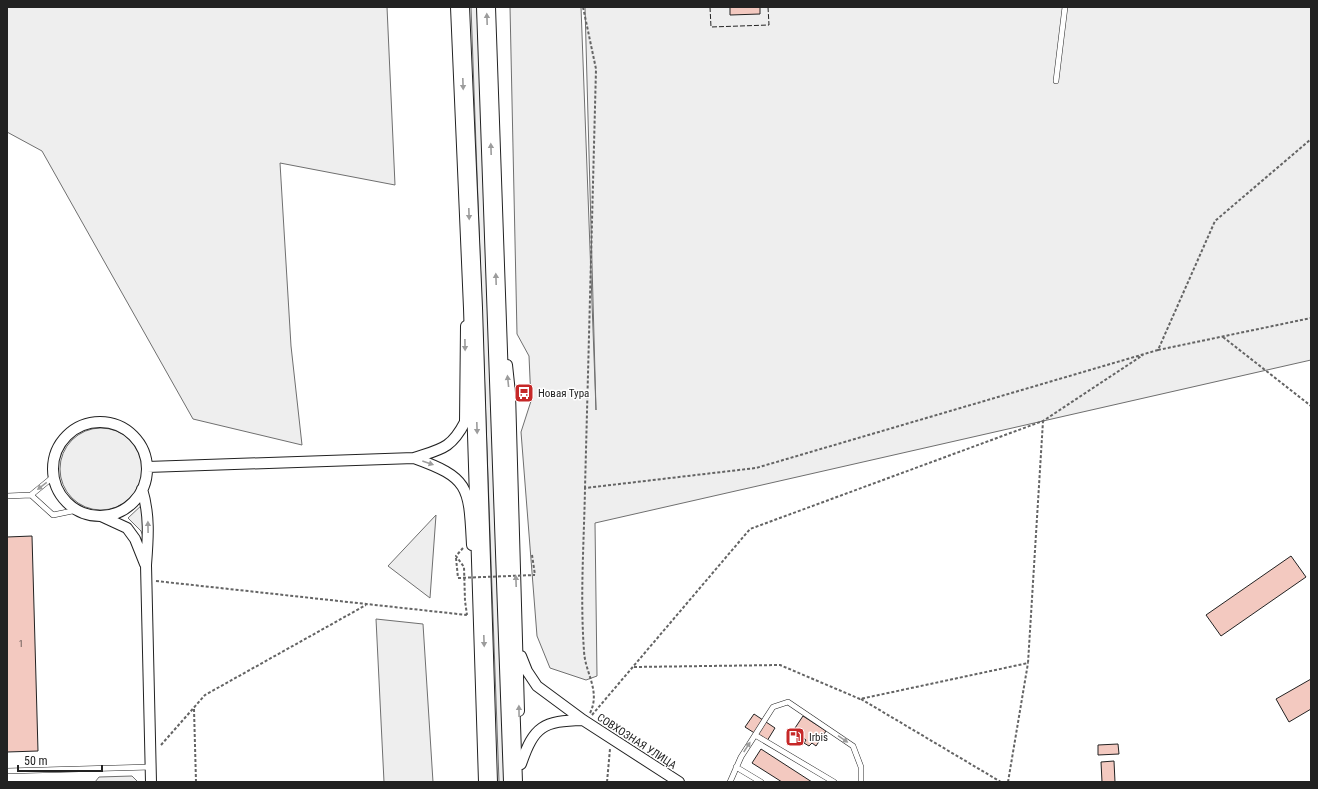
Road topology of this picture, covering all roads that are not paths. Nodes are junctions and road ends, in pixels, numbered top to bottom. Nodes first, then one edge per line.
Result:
1 (460, 7) edge
2 (486, 7) edge
3 (1065, 7) edge
4 (1056, 81) dead end
5 (473, 308) junction
6 (498, 318) junction
7 (414, 458) junction
8 (147, 467) junction
9 (54, 477) junction
10 (142, 489) junction
11 (31, 495) junction
12 (7, 496) edge
13 (77, 510) junction
14 (101, 516) junction
15 (146, 566) junction
16 (473, 617) junction
17 (518, 648) junction
18 (584, 721) junction
19 (755, 735) junction
20 (521, 764) junction
21 (151, 767) junction
22 (736, 767) junction
23 (7, 771) edge
24 (827, 777) junction
25 (151, 782) edge
26 (488, 782) edge
27 (513, 782) edge
28 (521, 782) edge
29 (679, 782) edge
30 (730, 782) edge
31 (761, 782) edge
32 (823, 782) edge
33 (834, 782) edge
34 (861, 782) edge

1 -> 5 highway
6 -> 2 highway
3 - 4 lane
5 -> 7 street
5 -> 16 highway
17 -> 6 street
6 - 27 highway
7 - 8 street
7 -> 16 street
8 - 9 street
8 - 10 street
9 -> 11 lane
9 - 13 street
10 - 14 street
15 -> 10 street
11 - 12 lane
11 - 13 lane
13 - 14 street
14 - 15 street
15 - 21 street
16 -> 26 highway
17 - 18 street, СОВХОЗНАЯ УЛИЦА
20 -> 17 street
18 - 20 street, СОВХОЗНАЯ УЛИЦА
18 - 29 street, СОВХОЗНАЯ УЛИЦА
22 -> 19 lane
19 - 24 lane
19 -> 34 lane
20 - 28 street
21 - 23 lane
21 - 25 street
22 - 30 lane
22 - 31 lane
24 - 32 lane
24 - 33 lane

